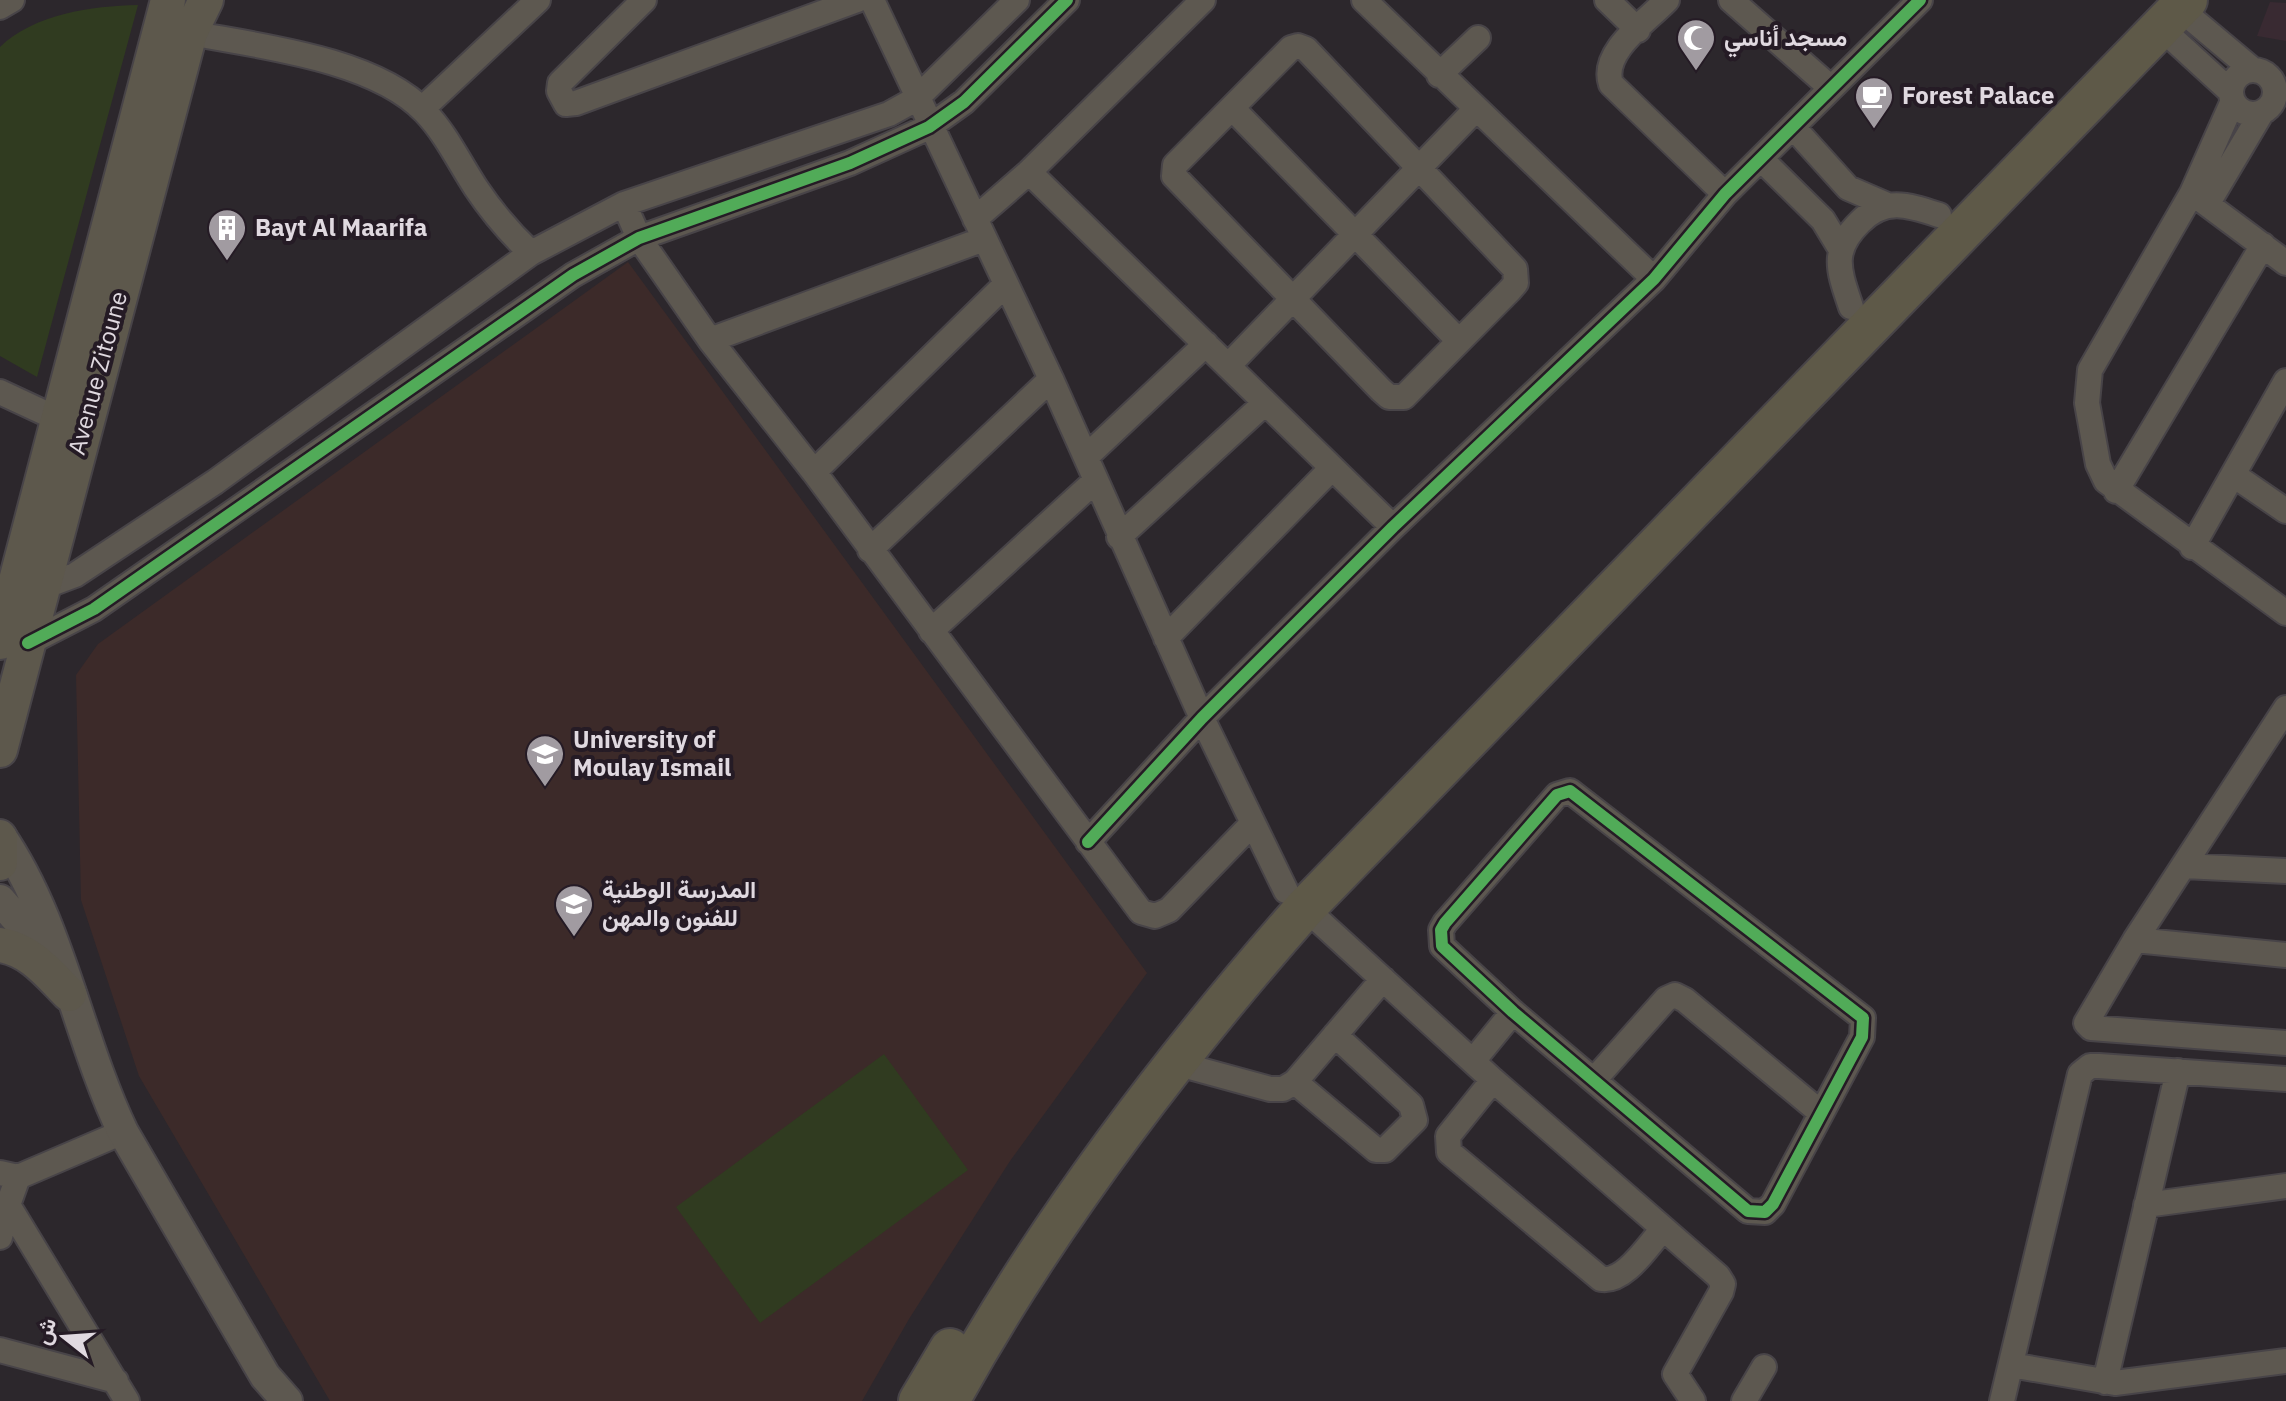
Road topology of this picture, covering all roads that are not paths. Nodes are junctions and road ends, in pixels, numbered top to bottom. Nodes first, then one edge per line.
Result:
1 (12, 0) edge
2 (168, 0) edge
3 (206, 0) edge
4 (538, 0) edge
5 (644, 0) edge
6 (857, 0) edge
7 (872, 0) edge
8 (1017, 0) edge
9 (1067, 0) edge
10 (1203, 0) edge
11 (1364, 0) edge
12 (1607, 0) edge
13 (1666, 0) edge
14 (1731, 0) edge
15 (1905, 5) edge
16 (0, 7) edge
17 (2170, 9) edge
18 (1638, 30) junction
19 (190, 33) junction
20 (1478, 38) dead end
21 (2257, 70) junction
22 (2286, 72) edge
23 (1439, 75) junction
24 (1831, 88) junction
25 (2232, 96) junction
26 (916, 99) junction
27 (1232, 108) junction
28 (422, 109) junction
29 (1476, 109) junction
30 (2272, 114) edge
31 (929, 127) junction
32 (1793, 127) junction
33 (1761, 159) junction
34 (1420, 167) junction
35 (1029, 172) junction
36 (1725, 194) junction
37 (2200, 198) junction
38 (624, 204) junction
39 (1885, 204) junction
40 (1939, 215) junction
41 (979, 229) junction
42 (1356, 234) junction
43 (639, 238) junction
44 (2263, 245) junction
45 (1840, 248) junction
46 (531, 253) junction
47 (2286, 263) edge
48 (1654, 279) junction
49 (1006, 284) junction
50 (1294, 299) junction
51 (1851, 307) junction
52 (710, 340) junction
53 (1459, 341) junction
54 (1206, 344) junction
55 (1228, 366) junction
56 (1051, 379) junction
57 (2286, 381) edge
58 (0, 392) edge
59 (1265, 403) junction
60 (60, 420) junction
61 (1086, 457) junction
62 (1332, 468) junction
63 (814, 472) junction
64 (2235, 476) junction
65 (1095, 481) junction
66 (2116, 491) junction
67 (2286, 511) edge
68 (1393, 527) junction
69 (1119, 537) junction
70 (2192, 547) junction
71 (870, 550) junction
72 (21, 575) edge
73 (75, 575) junction
74 (94, 609) junction
75 (2286, 613) edge
76 (931, 631) junction
77 (1166, 638) junction
78 (14, 643) edge
79 (2286, 708) edge
80 (1202, 718) junction
81 (0, 750) edge
82 (1252, 824) junction
83 (0, 836) edge
84 (1088, 842) junction
85 (0, 863) edge
86 (2184, 866) junction
87 (2286, 871) edge
88 (0, 900) edge
89 (1295, 900) junction
90 (2135, 940) junction
91 (0, 945) edge
92 (2286, 955) edge
93 (1383, 979) junction
94 (65, 982) junction
95 (1513, 1012) junction
96 (1335, 1035) junction
97 (2286, 1043) edge
98 (1473, 1061) junction
99 (1175, 1063) junction
100 (2178, 1071) junction
101 (2286, 1079) edge
102 (1493, 1080) junction
103 (1594, 1080) junction
104 (1295, 1082) junction
105 (1821, 1113) junction
106 (123, 1132) junction
107 (9, 1175) edge
108 (2286, 1186) edge
109 (8, 1205) junction
110 (2146, 1205) junction
111 (1663, 1229) junction
112 (0, 1237) edge
113 (0, 1350) edge
114 (2286, 1361) edge
115 (2011, 1365) junction
116 (1764, 1367) dead end
117 (2105, 1382) junction
118 (268, 1388) edge
119 (122, 1391) edge
120 (287, 1401) edge
121 (919, 1401) edge
122 (949, 1401) edge
123 (1693, 1401) edge
124 (1744, 1401) edge
125 (2002, 1401) edge

1 - 16 street
2 - 60 main road, Avenue Zitoune
3 - 19 main road, Avenue Zitoune
4 - 28 street
5 - 6 street
7 - 26 street
8 - 26 street
9 - 31 street
10 - 35 street
11 - 23 street
12 - 18 street
13 - 18 street
14 - 24 street
15 - 24 street
17 - 21 street
17 - 25 street
17 - 40 highway
17 - 89 highway
18 - 36 street
19 - 28 street
19 - 72 main road, Avenue Zitoune
20 - 23 street
21 - 22 street
21 - 25 street
21 - 30 street
23 - 29 street
24 - 32 street
25 - 30 street
25 - 37 street
26 - 31 street
26 - 38 street
27 - 34 street
27 - 42 street
27 - 50 street
28 - 46 street
29 - 34 street
29 - 48 street
30 - 37 street
31 - 41 street
31 - 43 street
32 - 33 street
32 - 39 street
33 - 36 street
33 - 45 street
34 - 42 street
34 - 53 street
35 - 41 street
35 - 54 street
36 - 48 street
37 - 44 street
37 - 66 street
38 - 43 street
38 - 46 street
39 - 40 street
39 - 45 street
40 - 51 highway
41 - 49 street
41 - 52 street
42 - 50 street
42 - 53 street
43 - 52 street
43 - 74 street
44 - 47 street
44 - 66 street
45 - 51 street
46 - 73 street
48 - 68 street
49 - 56 street
49 - 63 street
50 - 53 street
50 - 55 street
51 - 89 highway
52 - 63 street
54 - 55 street
54 - 61 street
55 - 59 street
56 - 61 street
56 - 71 street
57 - 64 street
58 - 60 street
59 - 62 street
59 - 69 street
60 - 72 main road, Avenue Zitoune
61 - 65 street
62 - 68 street
62 - 77 street
63 - 71 street
64 - 67 street
64 - 70 street
65 - 69 street
65 - 76 street
66 - 70 street
68 - 80 street
69 - 77 street
70 - 75 street
71 - 76 street
72 - 73 street
72 - 78 main road, Avenue Zitoune
73 - 74 street
74 - 78 street
76 - 84 street
77 - 80 street
78 - 81 main road, Avenue Zitoune
79 - 86 street
80 - 82 street
80 - 84 street
82 - 84 street
82 - 89 street
83 - 85 main road
83 - 94 street
86 - 87 street
86 - 90 street
88 - 94 street
89 - 93 street
89 - 99 highway
89 - 121 highway
90 - 92 street
90 - 97 street
91 - 94 main road
93 - 96 street
93 - 98 street
94 - 106 street
95 - 98 street
95 - 103 street
95 - 105 street
96 - 104 street
96 - 104 street
98 - 102 street
99 - 104 street
99 - 122 highway
100 - 101 street
100 - 110 street
100 - 115 street
102 - 111 street
102 - 111 street
103 - 105 street
103 - 105 street
106 - 107 street
106 - 118 street
107 - 109 street
108 - 110 street
109 - 112 street
109 - 119 street
110 - 117 street
111 - 123 street
113 - 119 street
114 - 117 street
115 - 117 street
115 - 125 street
116 - 124 street
118 - 120 street

